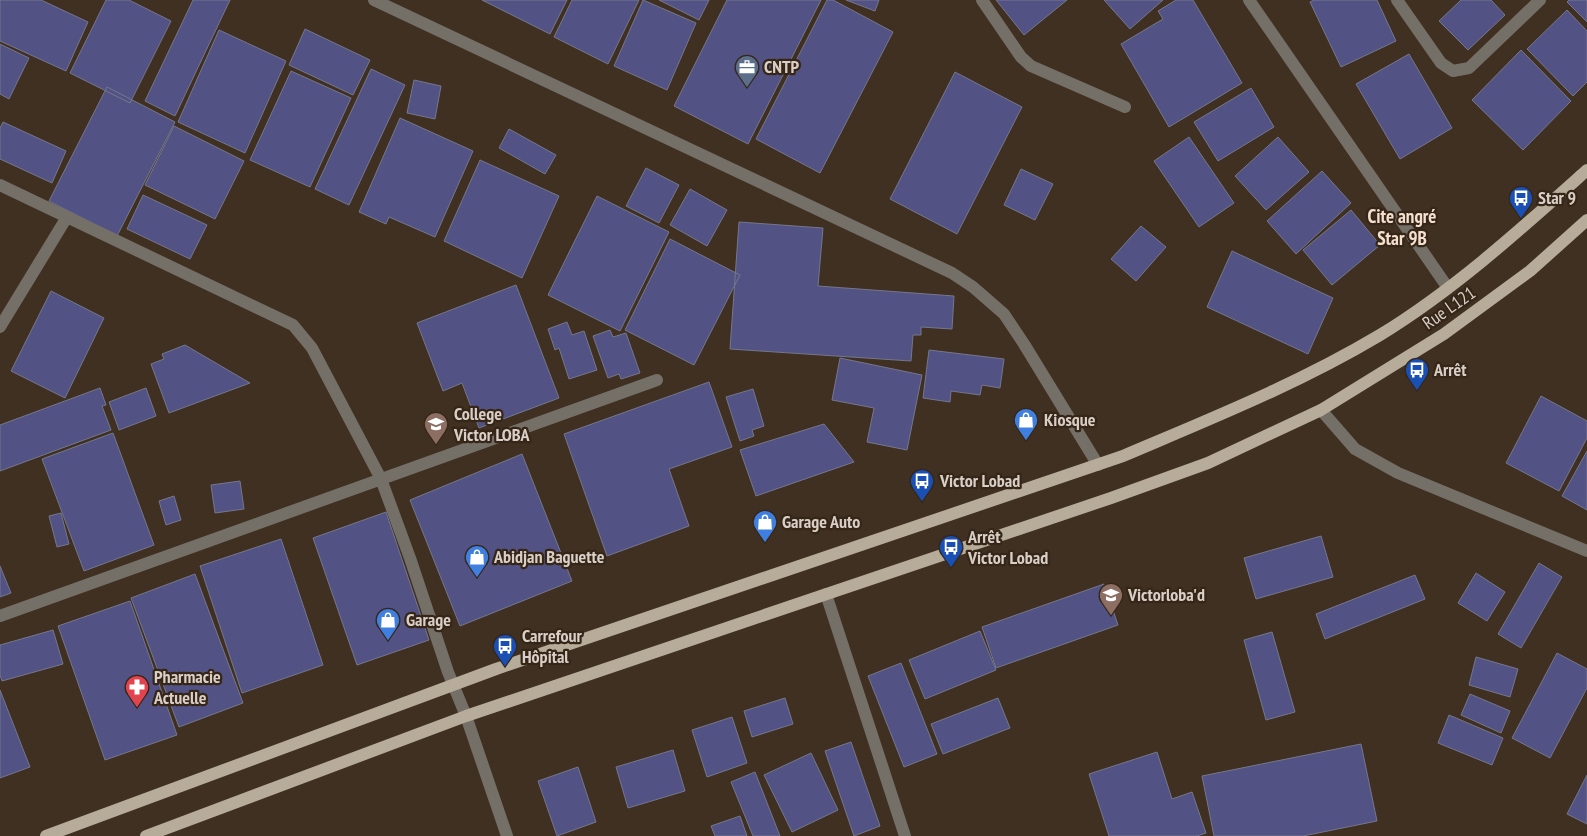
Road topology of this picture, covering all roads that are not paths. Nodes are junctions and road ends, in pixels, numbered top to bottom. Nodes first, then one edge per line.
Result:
1 (374, 0) edge
2 (982, 0) edge
3 (1249, 0) edge
4 (1397, 0) edge
5 (1540, 0) edge
6 (1125, 108) dead end
7 (1587, 170) edge
8 (0, 185) edge
9 (67, 217) junction
10 (1587, 220) edge
11 (1448, 288) junction
12 (0, 327) edge
13 (657, 380) dead end
14 (1321, 410) junction
15 (1098, 465) junction
16 (381, 479) junction
17 (1587, 551) edge
18 (826, 594) junction
19 (0, 616) edge
20 (453, 685) junction
21 (466, 716) junction
22 (46, 836) edge
23 (146, 836) edge
24 (506, 836) edge
25 (905, 836) edge

1 - 15 street
2 - 6 street
3 - 11 street
4 - 5 street
7 - 11 main road
8 - 9 street
9 - 12 street
9 - 16 street
10 - 14 main road, Rue L121
11 - 15 main road
13 - 16 street
14 - 17 street
14 - 18 main road, Rue L121
15 - 20 main road
16 - 19 street
16 - 20 street
18 - 21 main road, Rue L121
18 - 25 street
20 - 21 street
20 - 22 main road
21 - 23 main road, Rue L121
21 - 24 street

